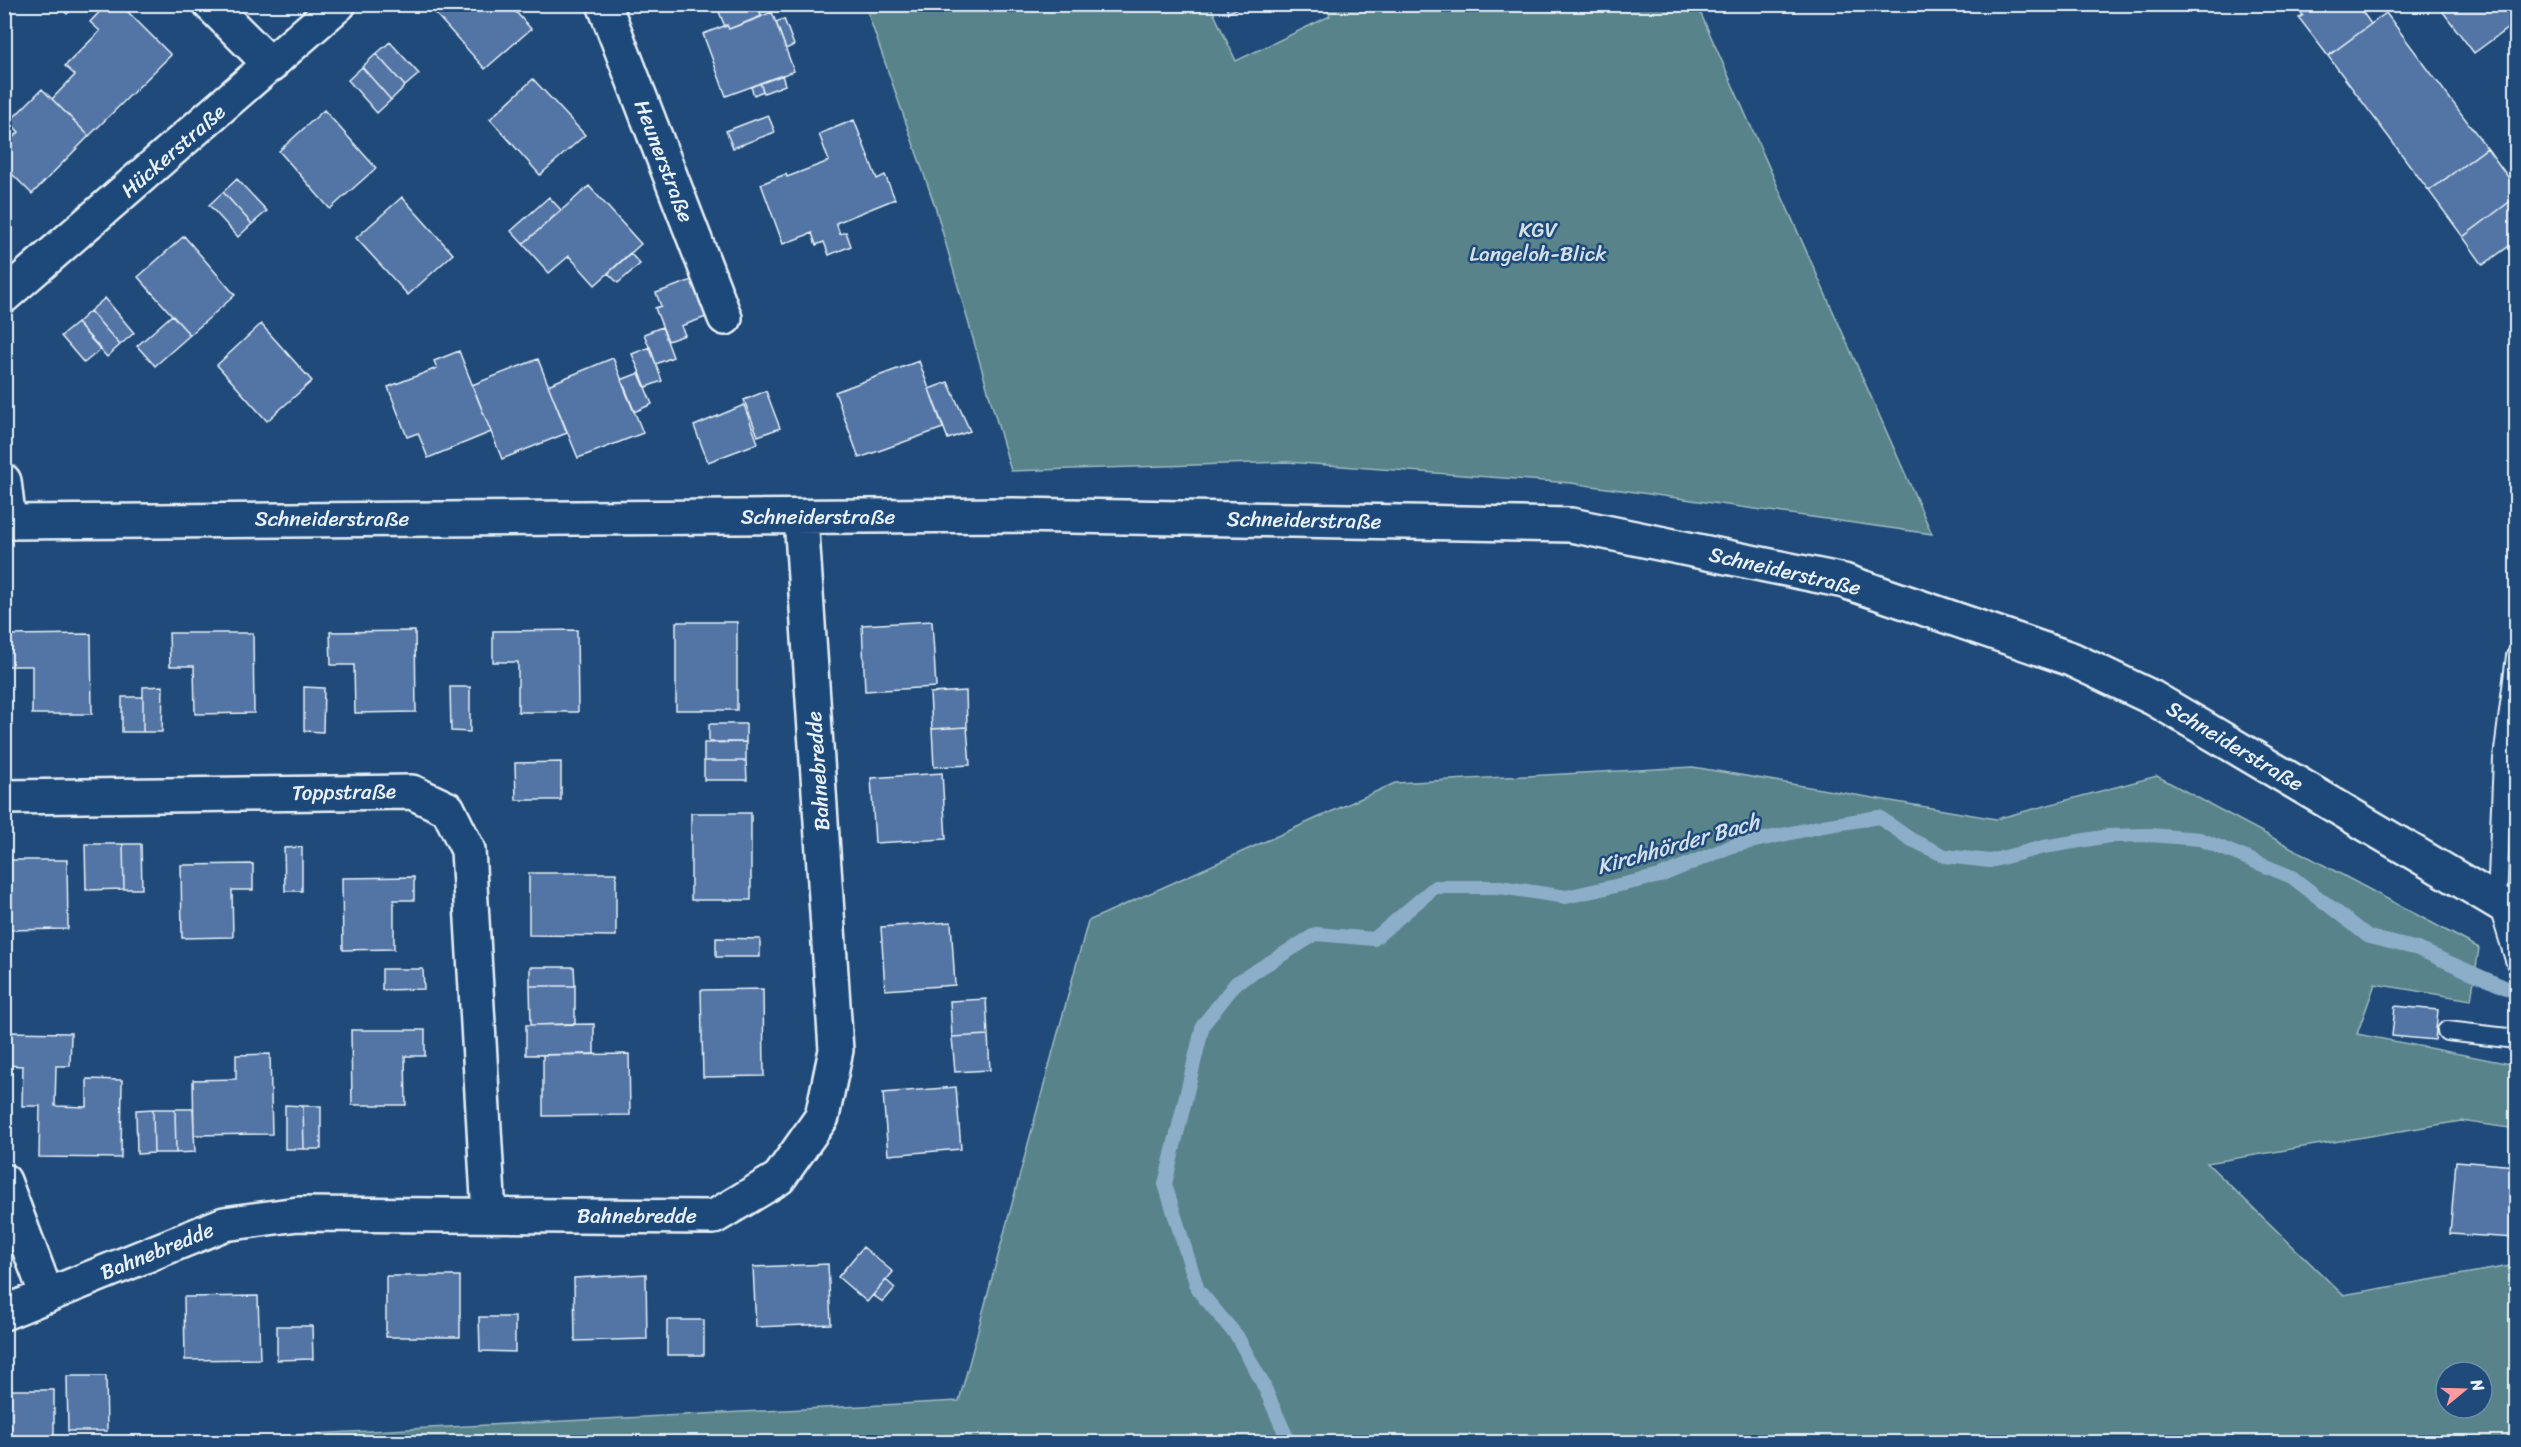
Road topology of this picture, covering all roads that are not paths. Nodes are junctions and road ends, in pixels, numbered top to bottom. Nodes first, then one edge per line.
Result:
1 (210, 4) edge
2 (339, 4) edge
3 (604, 4) edge
4 (271, 64) junction
5 (4, 296) edge
6 (725, 318) dead end
7 (4, 481) edge
8 (801, 517) junction
9 (7, 522) edge
10 (2517, 656) edge
11 (4, 797) edge
12 (2507, 907) edge
13 (2517, 963) edge
14 (2446, 1031) dead end
15 (2516, 1035) edge
16 (4, 1181) edge
17 (489, 1215) junction
18 (47, 1296) junction
19 (4, 1313) edge

1 - 4 street
2 - 4 street, Hückerstraße
3 - 6 street, Heunerstraße
4 - 5 street, Hückerstraße
7 - 9 street
8 - 9 street, Schneiderstraße
8 - 12 street, Schneiderstraße
8 - 17 street, Bahnebredde
10 - 12 lane
11 - 17 street, Toppstraße
12 - 13 lane
14 - 15 lane
16 - 18 street
17 - 18 street, Bahnebredde
18 - 19 street, Bahnebredde

